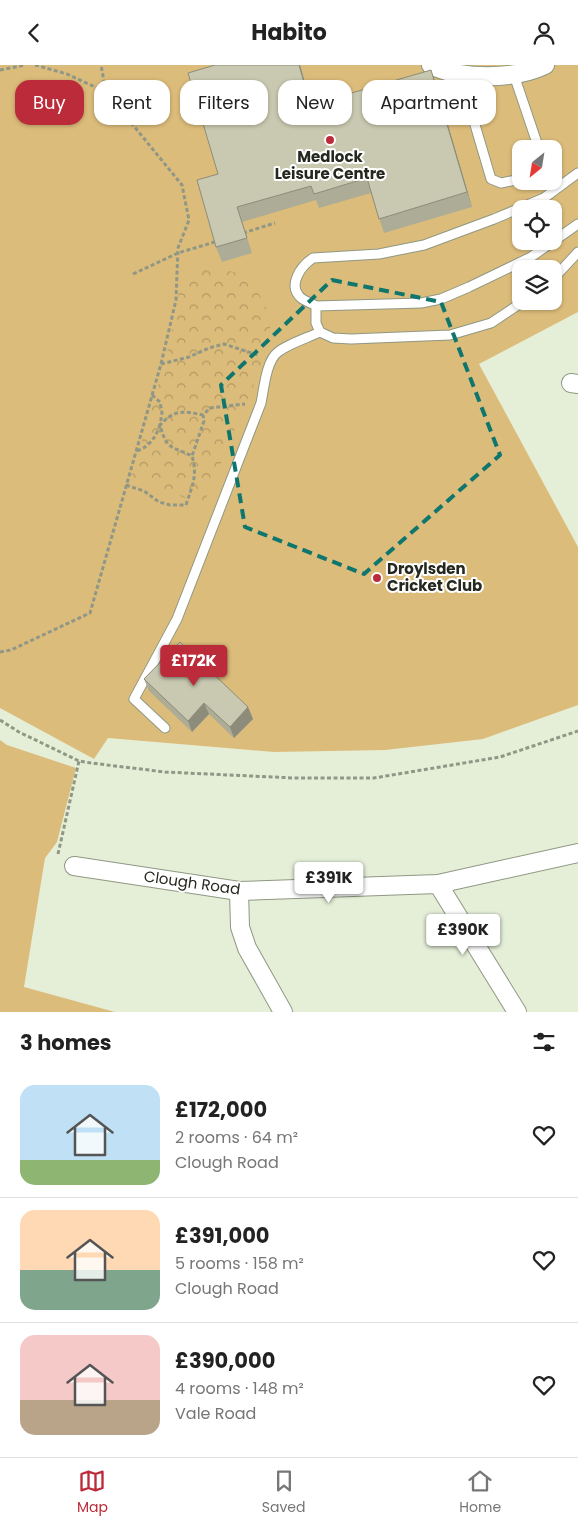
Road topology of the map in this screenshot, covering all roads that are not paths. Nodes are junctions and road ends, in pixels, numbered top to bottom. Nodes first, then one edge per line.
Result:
1 (431, 65) edge
2 (545, 65) edge
3 (460, 74) junction
4 (514, 75) junction
5 (536, 140) edge
6 (578, 173) edge
7 (512, 181) edge
8 (578, 224) edge
9 (578, 252) edge
10 (562, 269) edge
11 (316, 306) junction
12 (512, 309) edge
13 (320, 332) junction
14 (164, 728) dead end
15 (578, 853) edge
16 (74, 866) road end
17 (438, 884) junction
18 (239, 891) junction
19 (283, 1012) edge
20 (517, 1012) edge

1 - 3 street
2 - 4 street
3 - 4 street
3 - 7 lane
4 - 5 lane
6 - 11 lane
8 - 11 lane
9 - 10 lane
11 - 13 lane
12 - 13 lane
13 - 14 lane
15 - 17 street, Clough Road
16 - 18 street, Clough Road
17 - 18 street, Clough Road
17 - 20 street
18 - 19 street

